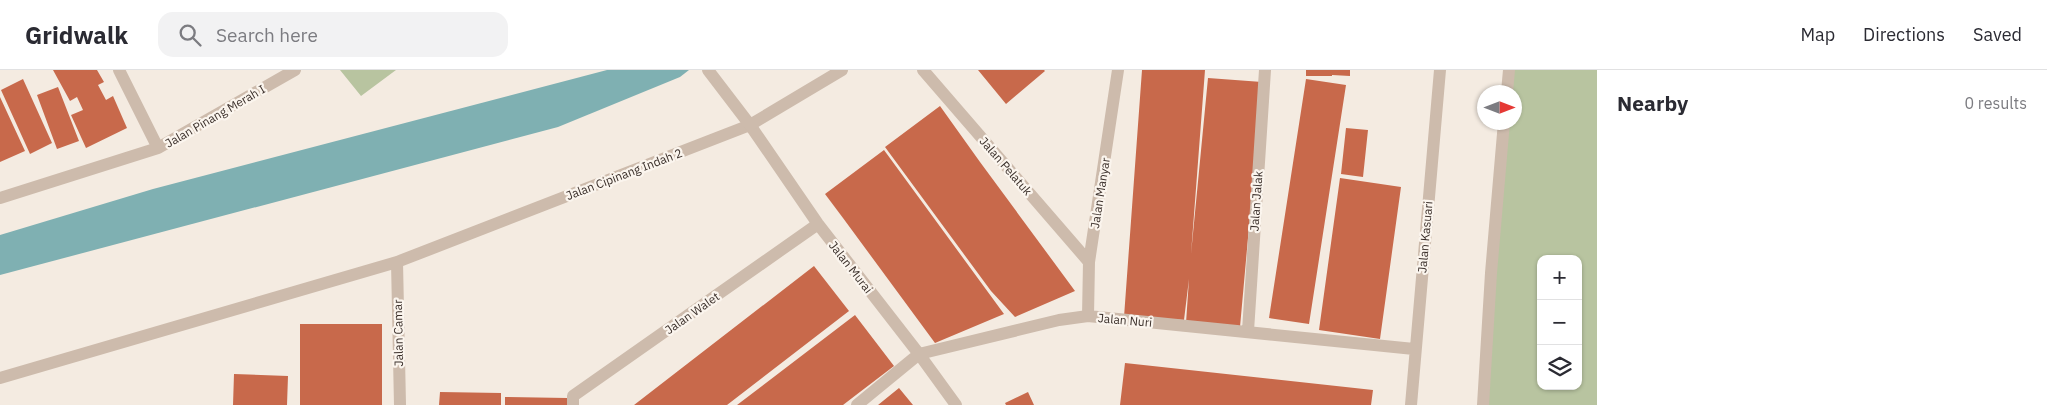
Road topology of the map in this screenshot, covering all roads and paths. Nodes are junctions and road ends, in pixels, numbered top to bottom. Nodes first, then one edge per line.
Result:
1 (119, 70) edge
2 (295, 70) edge
3 (708, 70) edge
4 (842, 70) edge
5 (924, 70) edge
6 (1118, 70) edge
7 (1265, 70) edge
8 (1440, 70) edge
9 (1509, 70) edge
10 (1508, 85) edge
11 (750, 125) junction
12 (1503, 130) edge
13 (158, 148) junction
14 (0, 198) edge
15 (818, 224) junction
16 (397, 262) junction
17 (1089, 262) junction
18 (1088, 316) junction
19 (1248, 332) junction
20 (1414, 349) junction
21 (919, 354) junction
22 (0, 378) edge
23 (400, 405) edge
24 (573, 405) edge
25 (857, 405) edge
26 (956, 405) edge
27 (1411, 405) edge
28 (1483, 405) edge

1 - 13 street, Jalan Pinang Merah I
2 - 13 street, Jalan Pinang Merah I
3 - 11 street, Jalan Murai
4 - 11 street, Jalan Cipinang Indah 2
5 - 17 street, Jalan Pelatuk
6 - 17 street, Jalan Manyar
7 - 19 street, Jalan Jalak
8 - 20 street, Jalan Kasuari
9 - 10 street
11 - 15 street, Jalan Murai
11 - 16 street, Jalan Cipinang Indah 2
12 - 28 street
13 - 14 street
15 - 21 street, Jalan Murai
15 - 24 street, Jalan Walet
16 - 22 street, Jalan Cipinang Indah 2
16 - 23 street, Jalan Camar
17 - 18 street, Jalan Manyar
18 - 19 street, Jalan Nuri
18 - 21 street, Jalan Nuri
19 - 20 street, Jalan Nuri
20 - 27 street, Jalan Kasuari
21 - 25 street, Jalan Nuri
21 - 26 street, Jalan Murai

